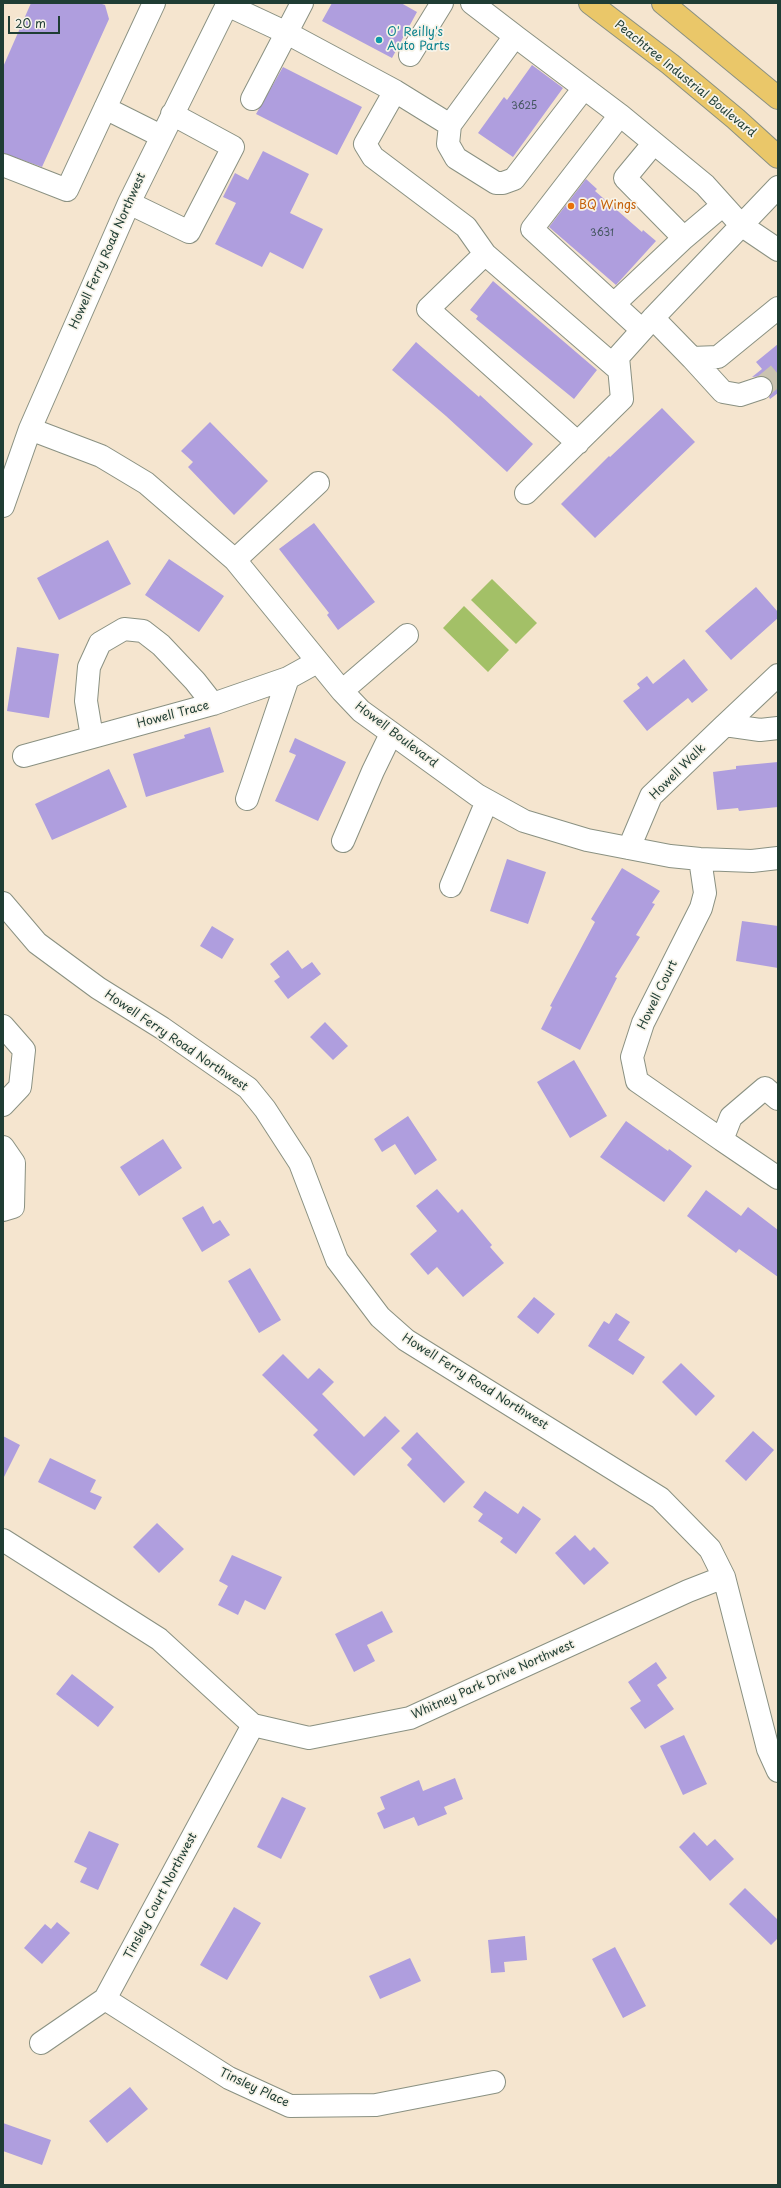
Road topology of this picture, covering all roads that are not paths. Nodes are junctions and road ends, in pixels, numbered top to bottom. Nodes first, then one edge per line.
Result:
1 (154, 3) edge
2 (302, 3) edge
3 (442, 3) edge
4 (472, 3) edge
5 (590, 3) edge
6 (663, 3) edge
7 (227, 4) edge
8 (287, 33) junction
9 (515, 36) junction
10 (410, 55) dead end
11 (584, 88) junction
12 (395, 91) junction
13 (778, 98) edge
14 (252, 99) dead end
15 (106, 108) junction
16 (172, 114) junction
17 (620, 115) junction
18 (450, 125) junction
19 (161, 136) junction
20 (654, 143) junction
21 (778, 157) edge
22 (3, 164) edge
23 (778, 187) edge
24 (129, 203) junction
25 (723, 205) junction
26 (741, 225) junction
27 (684, 238) junction
28 (778, 250) edge
29 (485, 254) junction
30 (614, 304) junction
31 (778, 308) edge
32 (647, 324) junction
33 (692, 358) junction
34 (619, 370) junction
35 (761, 388) tunnel mouth
36 (30, 429) junction
37 (578, 443) junction
38 (318, 484) dead end
39 (526, 493) dead end
40 (3, 506) edge
41 (235, 560) junction
42 (406, 636) dead end
43 (317, 662) junction
44 (778, 674) edge
45 (288, 678) junction
46 (342, 691) junction
47 (213, 704) junction
48 (725, 725) junction
49 (778, 728) edge
50 (392, 734) junction
51 (92, 737) junction
52 (24, 756) dead end
53 (247, 798) dead end
54 (487, 801) junction
55 (343, 841) dead end
56 (629, 848) junction
57 (700, 858) junction
58 (778, 858) edge
59 (452, 886) dead end
60 (3, 903) edge
61 (3, 1026) edge
62 (778, 1099) edge
63 (3, 1105) edge
64 (722, 1140) junction
65 (3, 1147) edge
66 (778, 1178) edge
67 (3, 1210) edge
68 (3, 1540) edge
69 (724, 1577) junction
70 (253, 1725) junction
71 (778, 1771) edge
72 (105, 1999) junction
73 (41, 2043) dead end
74 (494, 2082) dead end

1 - 15 street
2 - 8 street
3 - 10 street
4 - 9 street
5 - 21 highway, Peachtree Industrial Boulevard
6 - 13 highway
7 - 8 street
7 - 16 street, Howell Ferry Road Northwest
8 - 12 street
8 - 14 street
9 - 11 street
9 - 18 street
11 - 17 street
11 - 18 street
12 - 18 street
12 - 29 street
15 - 19 street
15 - 22 street
16 - 19 street, Howell Ferry Road Northwest
16 - 24 street
17 - 20 street
17 - 30 street
19 - 24 street, Howell Ferry Road Northwest
20 - 25 street
20 - 27 street
23 - 26 street
24 - 36 street, Howell Ferry Road Northwest
25 - 26 street
25 - 27 street
26 - 28 street
26 - 32 street
27 - 30 street
29 - 34 street
29 - 37 street
30 - 32 street
31 - 33 street
32 - 33 street
32 - 34 street
33 - 35 street
34 - 37 street
36 - 40 street, Howell Ferry Road Northwest
36 - 41 street, Howell Boulevard
37 - 39 street
38 - 41 street
41 - 43 street, Howell Boulevard
42 - 46 street
43 - 45 street, Howell Trace
43 - 46 street, Howell Boulevard
44 - 48 street, Howell Walk
45 - 47 street, Howell Trace
45 - 53 street
46 - 50 street, Howell Boulevard
47 - 51 street, Howell Trace
47 - 51 street
48 - 49 street
48 - 56 street, Howell Walk
50 - 54 street, Howell Boulevard
50 - 55 street
51 - 52 street, Howell Trace
54 - 56 street, Howell Boulevard
54 - 59 street
56 - 57 street, Howell Boulevard
57 - 58 street, Howell Boulevard
57 - 64 street, Howell Court
60 - 69 street, Howell Ferry Road Northwest
61 - 63 street
62 - 64 street
64 - 66 street, Howell Court
65 - 67 street
68 - 70 street, Whitney Park Drive Northwest
69 - 70 street, Whitney Park Drive Northwest
69 - 71 street, Howell Ferry Road Northwest
70 - 72 street, Tinsley Court Northwest
72 - 73 street, Tinsley Court Northwest
72 - 74 street, Tinsley Place

